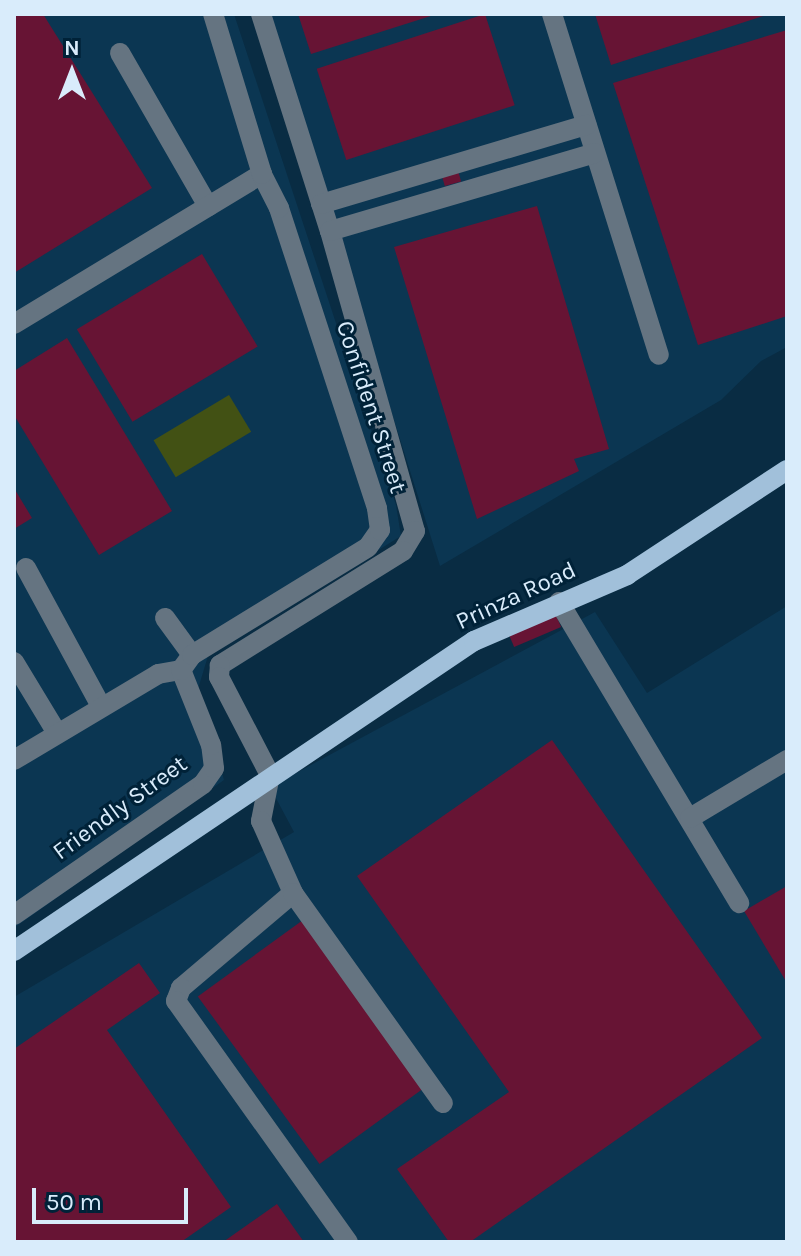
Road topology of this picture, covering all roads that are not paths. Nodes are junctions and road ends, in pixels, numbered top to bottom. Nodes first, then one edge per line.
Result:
1 (213, 14) edge
2 (261, 14) edge
3 (552, 14) edge
4 (120, 53) dead end
5 (586, 125) junction
6 (595, 153) junction
7 (262, 174) junction
8 (321, 204) junction
9 (208, 206) junction
10 (330, 231) junction
11 (14, 324) edge
12 (659, 355) dead end
13 (787, 470) edge
14 (26, 568) dead end
15 (559, 602) junction
16 (165, 618) dead end
17 (14, 662) edge
18 (186, 662) junction
19 (101, 706) junction
20 (57, 733) junction
21 (14, 760) edge
22 (787, 760) edge
23 (270, 775) junction
24 (690, 818) junction
25 (293, 893) junction
26 (739, 903) dead end
27 (14, 915) edge
28 (14, 951) edge
29 (443, 1103) dead end
30 (348, 1242) edge

1 - 7 street, Confident Street
2 - 8 street
3 - 5 street
4 - 9 street
5 - 6 street
5 - 8 street
6 - 10 street
6 - 12 street
7 - 9 street
7 - 18 street, Confident Street
8 - 10 street
9 - 11 street
10 - 23 street
13 - 15 main road, Prinza Road
14 - 19 street
15 - 23 main road, Prinza Road
15 - 24 street
16 - 18 street
17 - 20 street
18 - 19 street
18 - 27 street, Friendly Street
19 - 20 street
20 - 21 street
22 - 24 street
23 - 25 street
23 - 28 main road, Prinza Road
24 - 26 street
25 - 29 street
25 - 30 street

